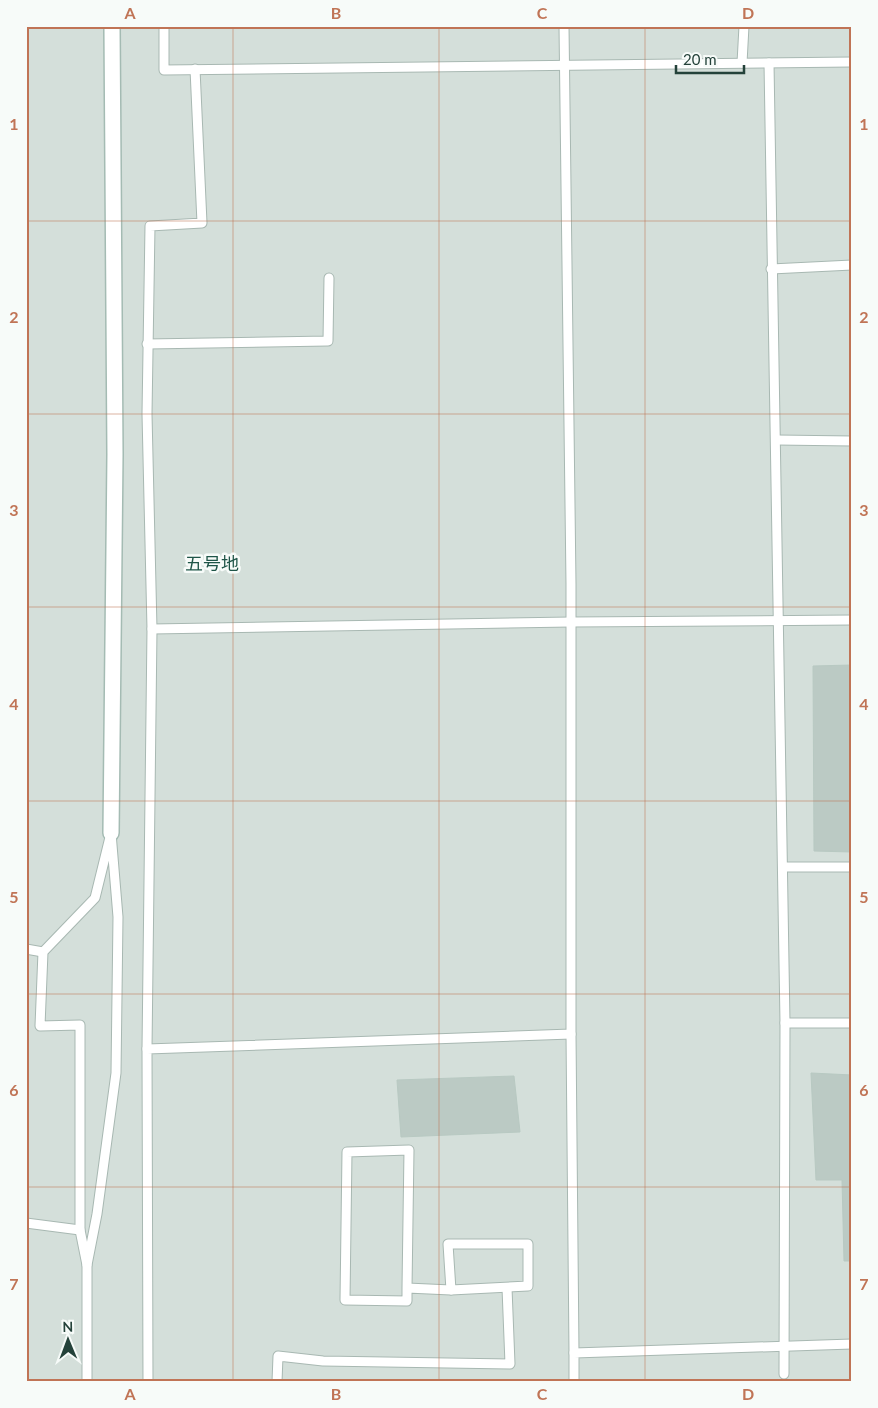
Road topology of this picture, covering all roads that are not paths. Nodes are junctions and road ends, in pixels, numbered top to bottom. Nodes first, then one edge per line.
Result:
1 (112, 26) edge
2 (164, 26) edge
3 (564, 26) edge
4 (744, 26) edge
5 (852, 62) edge
6 (742, 63) junction
7 (769, 63) junction
8 (565, 65) junction
9 (195, 69) junction
10 (852, 265) edge
11 (771, 269) junction
12 (329, 278) dead end
13 (147, 344) junction
14 (777, 440) junction
15 (852, 441) edge
16 (852, 620) edge
17 (571, 622) junction
18 (780, 622) junction
19 (152, 629) junction
20 (111, 833) junction
21 (783, 867) junction
22 (852, 867) edge
23 (26, 949) edge
24 (42, 952) junction
25 (785, 1023) junction
26 (852, 1023) edge
27 (571, 1034) junction
28 (147, 1049) junction
29 (26, 1223) edge
30 (80, 1230) junction
31 (87, 1265) junction
32 (407, 1288) junction
33 (506, 1288) junction
34 (451, 1290) junction
35 (852, 1344) edge
36 (786, 1346) junction
37 (574, 1353) junction
38 (784, 1374) dead end
39 (87, 1382) edge
40 (148, 1382) edge
41 (277, 1382) edge
42 (574, 1382) edge

1 - 20 street
2 - 9 lane
3 - 8 lane
4 - 6 lane
5 - 7 lane
6 - 7 lane
6 - 8 lane
7 - 11 lane
8 - 9 lane
8 - 17 lane
9 - 13 lane
10 - 11 lane
11 - 14 lane
12 - 13 lane
13 - 19 lane
14 - 15 lane
14 - 18 lane
16 - 18 lane
17 - 18 lane
17 - 19 lane
17 - 27 lane
18 - 21 lane
19 - 28 lane
20 - 24 lane
20 - 31 lane
21 - 22 lane
21 - 25 lane
23 - 24 lane
24 - 30 lane
25 - 26 lane
25 - 36 lane
27 - 28 lane
27 - 37 lane
28 - 40 lane
29 - 30 lane
30 - 31 lane
31 - 39 lane
32 - 32 lane
32 - 34 lane
33 - 34 lane
33 - 34 lane
33 - 41 lane
35 - 36 lane
36 - 37 lane
36 - 38 lane
37 - 42 lane

